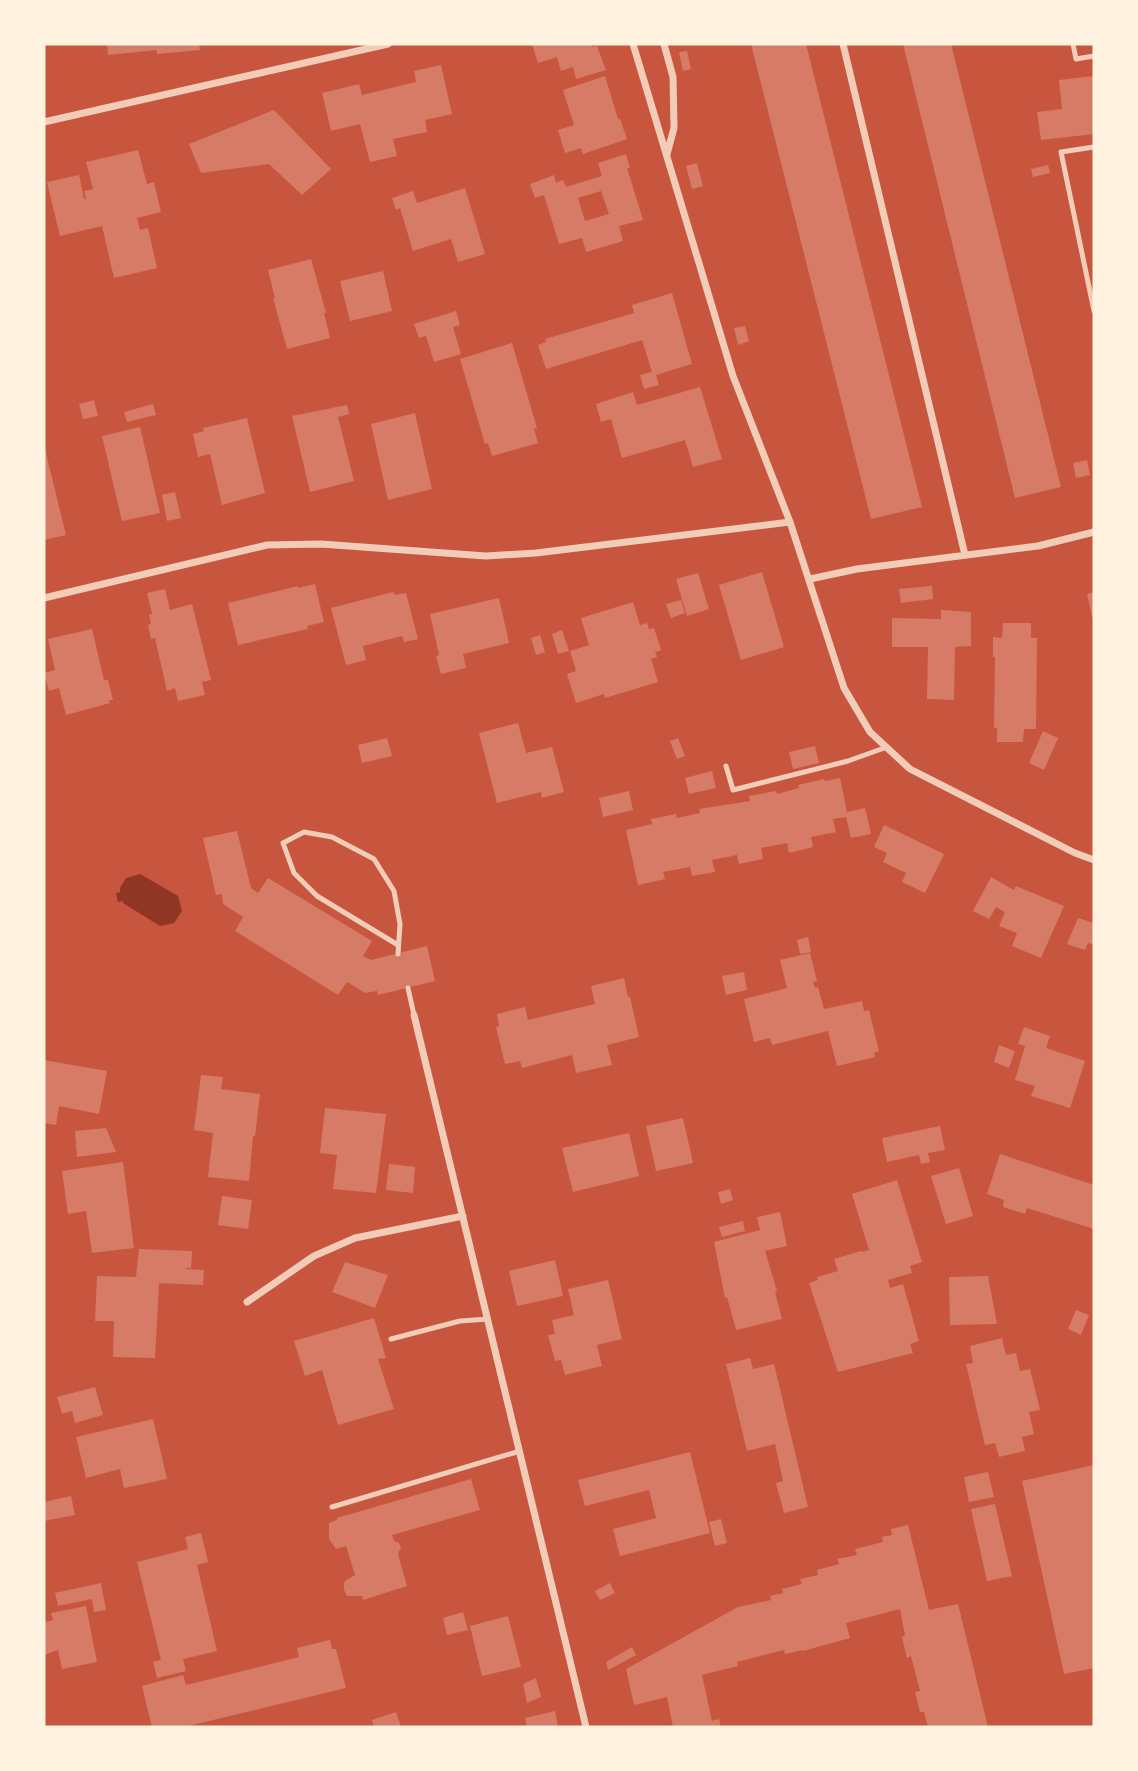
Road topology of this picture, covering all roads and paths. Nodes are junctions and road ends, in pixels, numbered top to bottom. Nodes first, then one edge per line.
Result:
1 (388, 44) edge
2 (633, 44) edge
3 (664, 44) edge
4 (843, 44) edge
5 (1073, 44) edge
6 (1094, 56) edge
7 (44, 122) edge
8 (1094, 147) edge
9 (667, 155) junction
10 (1094, 311) edge
11 (790, 522) junction
12 (1094, 532) edge
13 (965, 555) junction
14 (810, 579) junction
15 (44, 598) edge
16 (887, 747) junction
17 (726, 766) dead end
18 (1094, 860) edge
19 (398, 945) junction
20 (398, 954) dead end
21 (408, 988) dead end
22 (414, 1015) joint
23 (463, 1216) junction
24 (247, 1302) dead end
25 (488, 1319) junction
26 (391, 1339) dead end
27 (520, 1451) junction
28 (332, 1507) dead end
29 (586, 1727) edge

1 - 7 street
2 - 9 street
3 - 9 street
4 - 13 street
5 - 6 lane
8 - 10 lane
9 - 11 street
11 - 14 street
11 - 15 street
12 - 13 street
13 - 14 street
14 - 16 street
16 - 17 lane
16 - 18 street
19 - 19 lane
19 - 20 lane
21 - 22 lane
22 - 23 street
23 - 24 street
23 - 25 street
25 - 26 lane
25 - 27 street
27 - 28 lane
27 - 29 street

